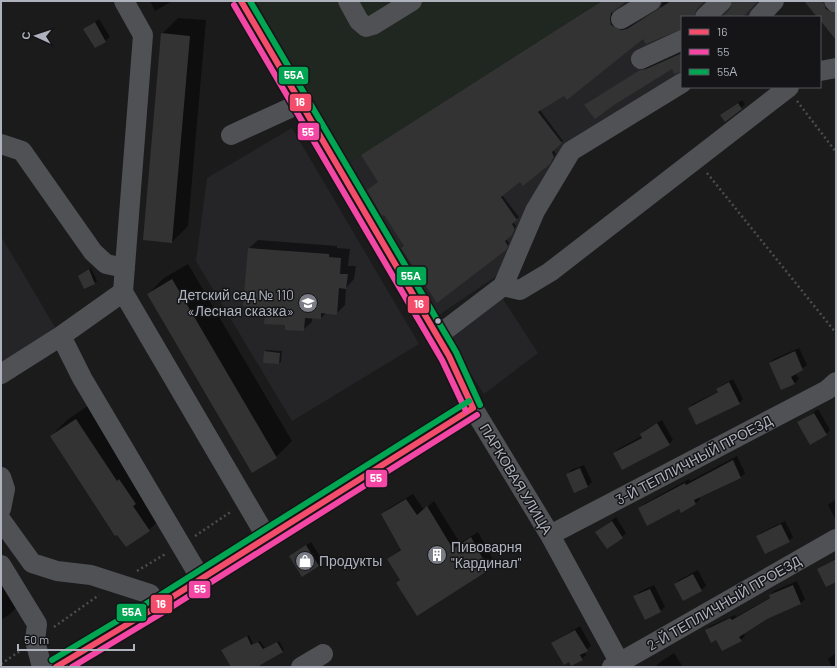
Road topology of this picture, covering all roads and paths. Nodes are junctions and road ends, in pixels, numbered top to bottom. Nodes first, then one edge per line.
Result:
1 (124, 1) edge
2 (241, 1) edge
3 (348, 1) edge
4 (412, 1) edge
5 (722, 1) edge
6 (774, 1) edge
7 (706, 16) edge
8 (760, 16) edge
9 (681, 40) edge
10 (641, 59) dead end
11 (836, 68) edge
12 (821, 71) edge
13 (681, 84) edge
14 (788, 88) edge
15 (301, 104) junction
16 (231, 135) dead end
17 (1, 144) edge
18 (836, 152) edge
19 (696, 160) junction
20 (125, 268) junction
21 (503, 286) junction
22 (123, 292) junction
23 (836, 333) edge
24 (61, 336) junction
25 (436, 337) junction
26 (1, 374) edge
27 (833, 387) edge
28 (473, 408) junction
29 (1, 477) edge
30 (1, 509) edge
31 (1, 520) edge
32 (550, 535) junction
33 (267, 538) junction
34 (836, 539) edge
35 (1, 565) edge
36 (201, 579) junction
37 (158, 606) junction
38 (323, 654) dead end
39 (618, 666) edge
40 (42, 667) edge
41 (56, 667) edge
42 (301, 667) edge

1 - 20 street
2 - 15 street, ПАРКОВАЯ УЛИЦА
3 - 4 street
5 - 7 street
6 - 8 street
9 - 10 street
11 - 12 street
13 - 21 street
14 - 18 path
14 - 19 street
15 - 16 street
15 - 25 street, ПАРКОВАЯ УЛИЦА
17 - 20 street
19 - 21 street
19 - 23 path
20 - 22 street
21 - 25 street
22 - 24 street
22 - 33 street
24 - 26 street
24 - 36 street
25 - 28 street, ПАРКОВАЯ УЛИЦА
27 - 32 street, 3-Й ТЕПЛИЧНЫЙ ПРОЕЗД
28 - 32 street, ПАРКОВАЯ УЛИЦА
28 - 33 street
29 - 30 street
31 - 37 street
32 - 39 street, ПАРКОВАЯ УЛИЦА
33 - 36 street
34 - 39 street, 2-Й ТЕПЛИЧНЫЙ ПРОЕЗД
35 - 40 street
36 - 37 street
37 - 41 street
38 - 42 street

